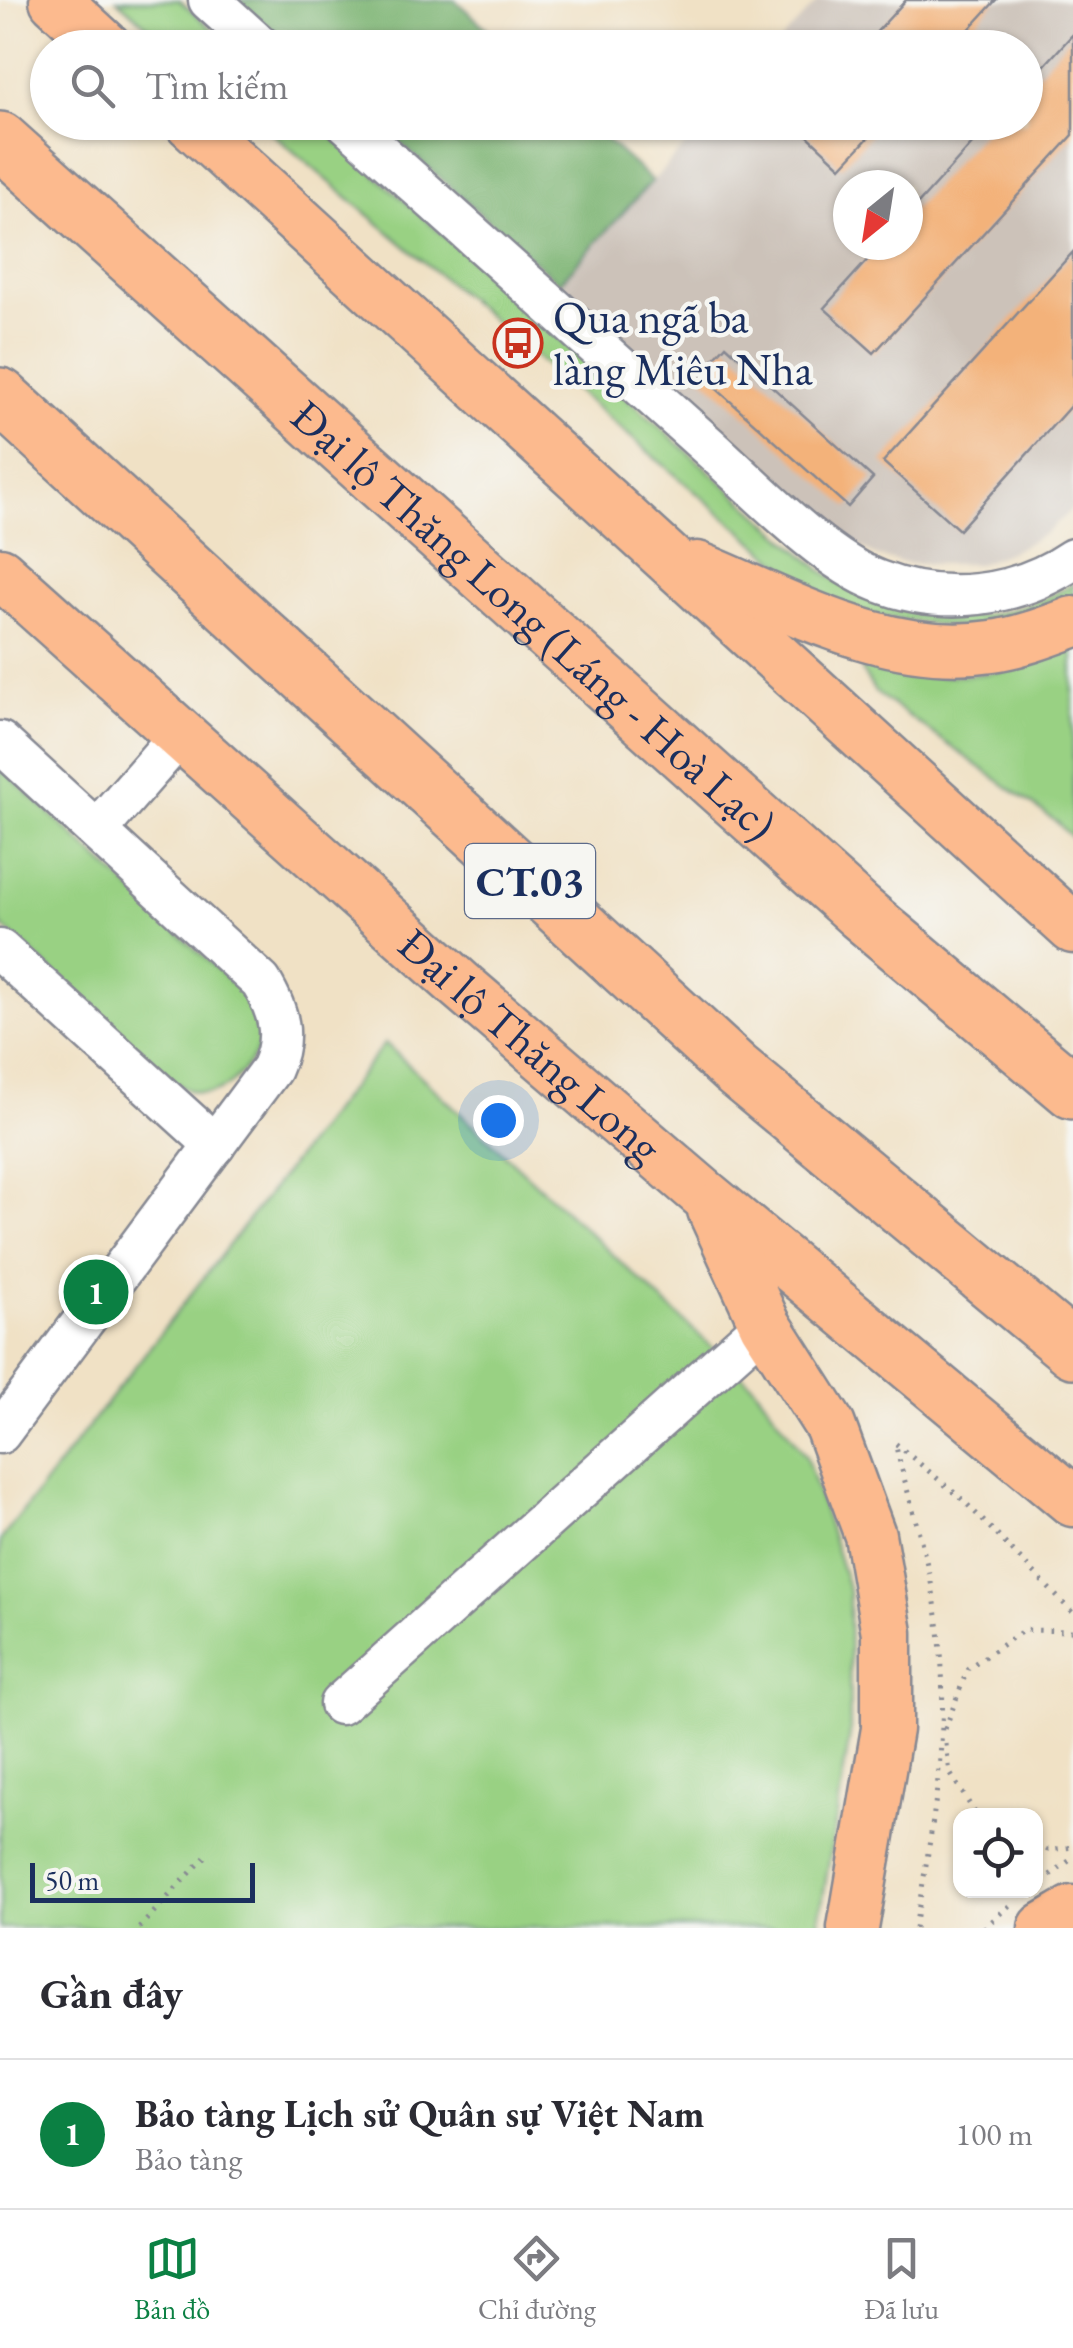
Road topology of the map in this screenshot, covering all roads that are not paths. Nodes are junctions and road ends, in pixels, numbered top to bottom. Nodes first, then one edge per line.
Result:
1 (55, 0) edge
2 (209, 0) edge
3 (88, 30) edge
4 (242, 30) edge
5 (0, 140) edge
6 (210, 140) edge
7 (366, 140) edge
8 (0, 396) edge
9 (664, 554) junction
10 (1073, 560) edge
11 (0, 573) edge
12 (1073, 622) edge
13 (180, 734) junction
14 (0, 742) edge
15 (97, 830) junction
16 (1073, 928) edge
17 (0, 950) edge
18 (1073, 1091) edge
19 (214, 1145) junction
20 (706, 1196) junction
21 (765, 1324) junction
22 (1073, 1350) edge
23 (0, 1433) edge
24 (1073, 1501) edge
25 (340, 1704) dead end
26 (1060, 1894) edge
27 (1031, 1913) edge
28 (853, 1928) edge

1 - 3 main road
2 - 4 street
5 - 18 highway, Đại lộ Thăng Long (Láng - Hoà Lạc)
6 - 9 main road
7 - 10 street
8 - 22 highway, CT.03
9 - 12 main road
9 - 16 main road
11 - 13 main road, Đại lộ Thăng Long
13 - 15 street
13 - 20 main road, Đại lộ Thăng Long
14 - 15 street
15 - 19 street
17 - 19 street
19 - 23 street
20 - 21 main road
20 - 24 main road, Đại lộ Thăng Long
21 - 25 street
21 - 28 main road
26 - 27 main road

